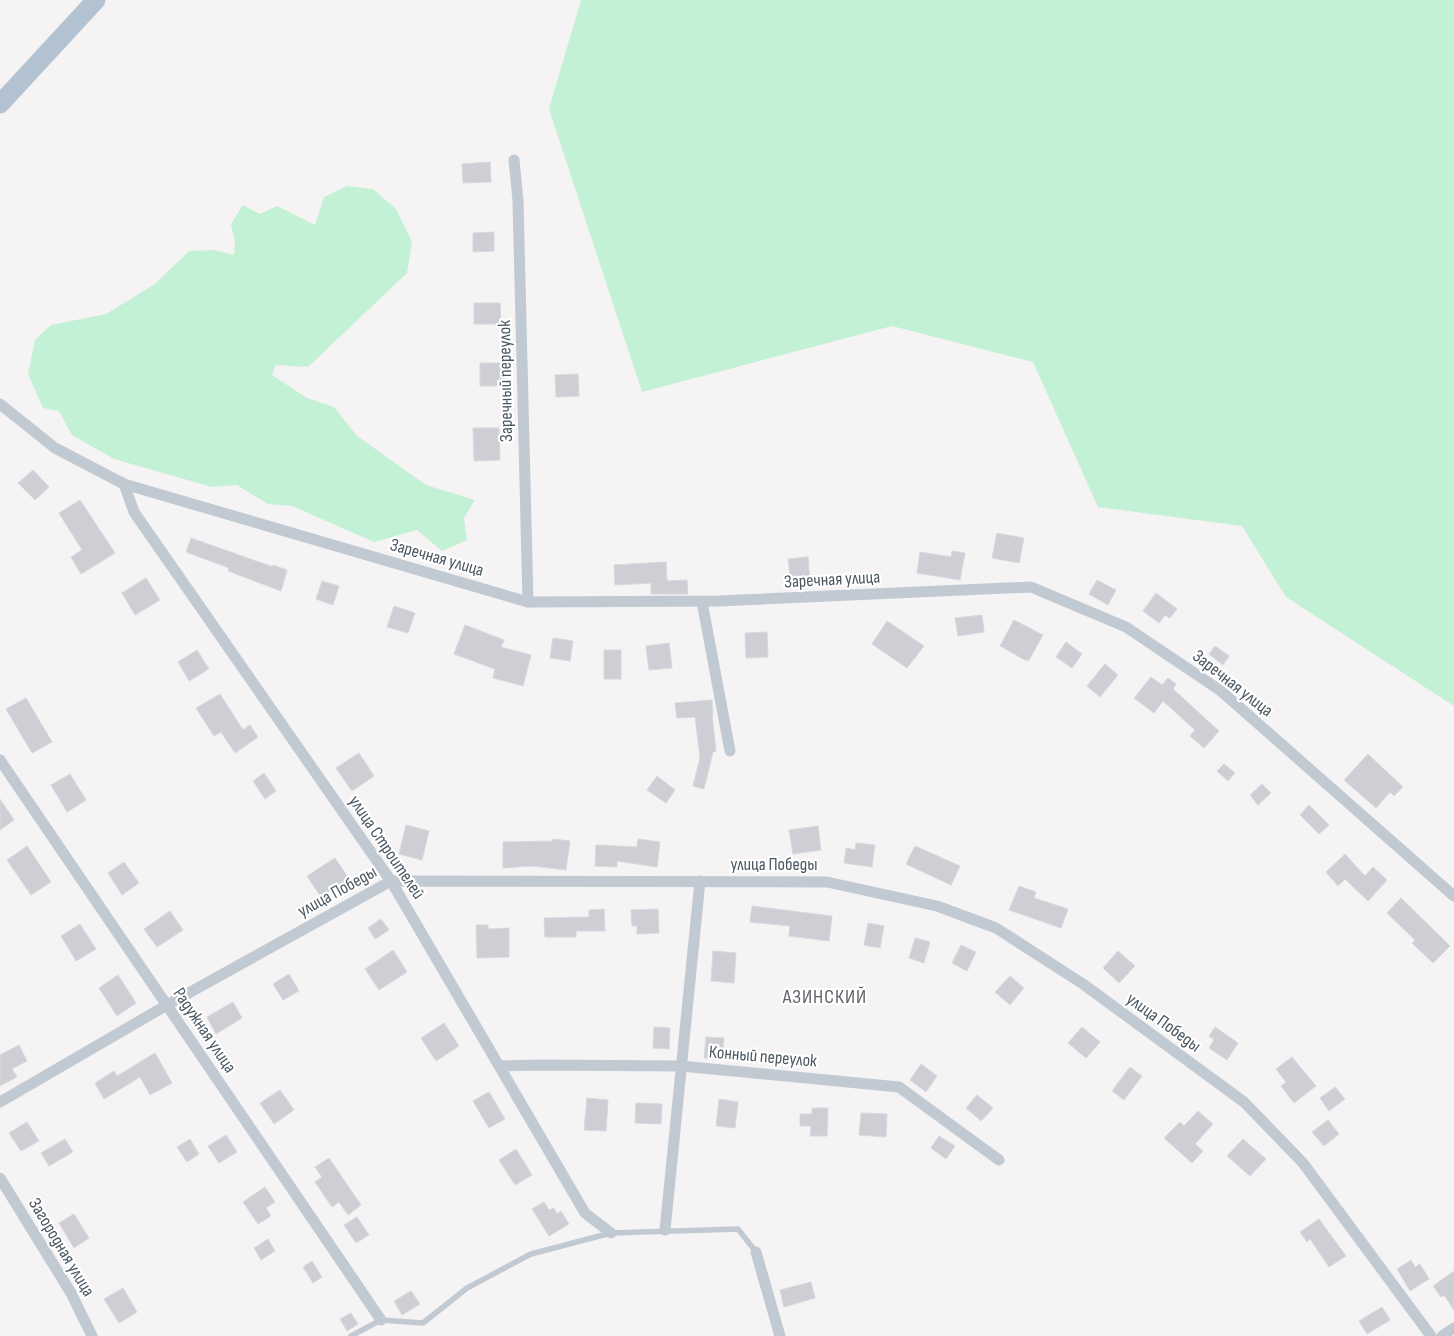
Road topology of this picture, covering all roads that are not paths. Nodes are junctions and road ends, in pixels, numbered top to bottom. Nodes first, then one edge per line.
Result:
1 (96, 0) edge
2 (0, 104) edge
3 (514, 160) dead end
4 (0, 404) edge
5 (124, 484) junction
6 (528, 602) junction
7 (702, 602) junction
8 (730, 750) dead end
9 (0, 760) edge
10 (391, 881) junction
11 (700, 881) junction
12 (1454, 896) edge
13 (167, 1005) junction
14 (499, 1066) junction
15 (682, 1066) junction
16 (0, 1102) edge
17 (999, 1160) dead end
18 (0, 1178) edge
19 (665, 1230) junction
20 (611, 1233) junction
21 (756, 1252) joint
22 (382, 1320) junction
23 (1454, 1328) edge
24 (92, 1336) edge
25 (351, 1336) edge
26 (780, 1336) edge
27 (1431, 1336) edge
28 (1442, 1336) edge

1 - 2 main road
3 - 6 street, Заречный переулок
4 - 5 street, Заречная улица
5 - 6 street, Заречная улица
5 - 10 street, улица Строителей
6 - 7 street, Заречная улица
7 - 8 street
7 - 12 street, Заречная улица
9 - 13 street, Радужная улица
10 - 11 street, улица Победы
10 - 13 street, улица Победы
10 - 14 street, улица Строителей
11 - 15 street
11 - 27 street, улица Победы
13 - 16 street, улица Победы
13 - 22 street, Радужная улица
14 - 15 street, Конный переулок
14 - 20 street, улица Строителей
15 - 17 street, Конный переулок
15 - 19 street
18 - 24 street, Загородная улица
19 - 20 lane
19 - 21 lane
20 - 22 lane
21 - 26 street
22 - 25 lane
23 - 28 street

